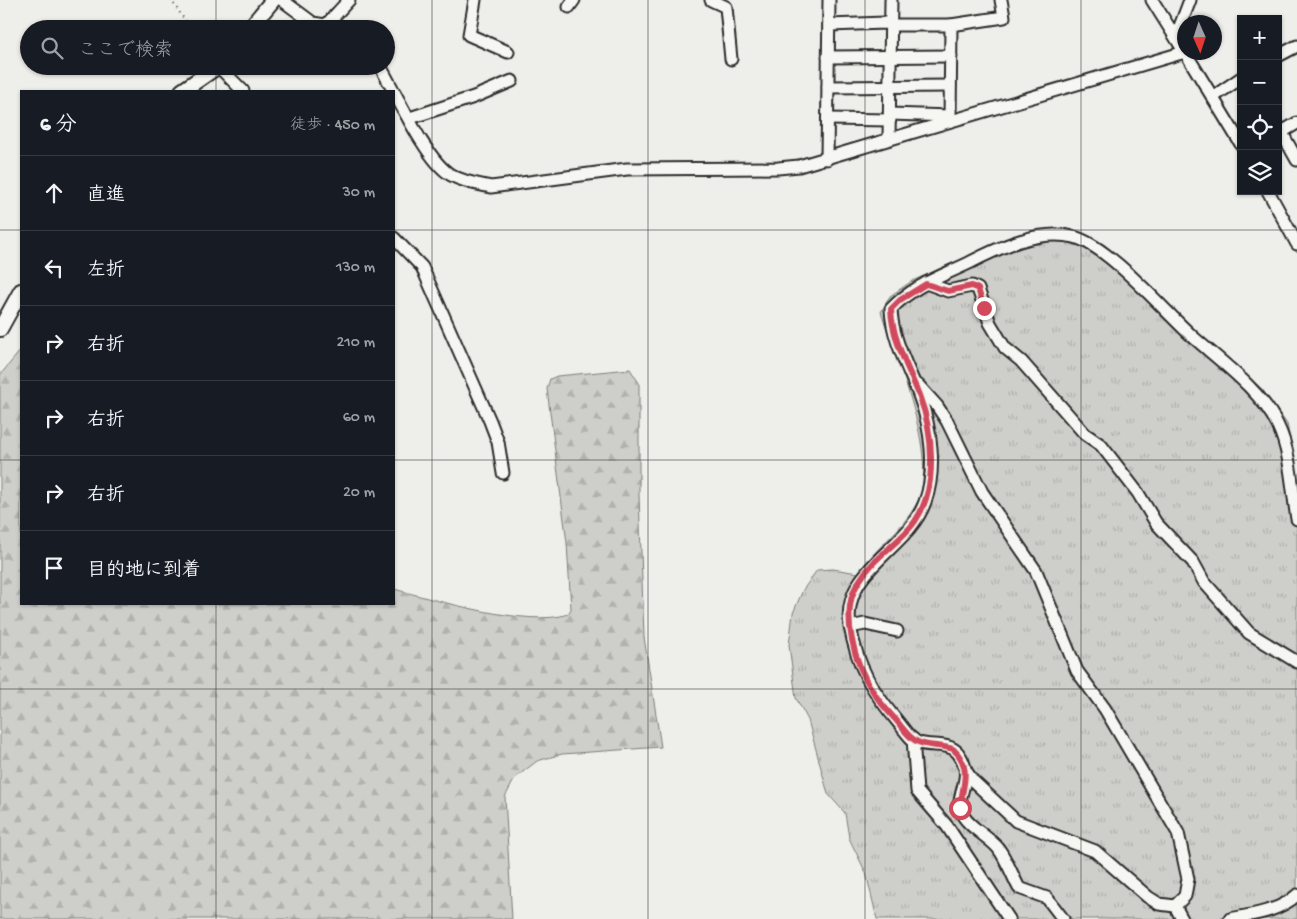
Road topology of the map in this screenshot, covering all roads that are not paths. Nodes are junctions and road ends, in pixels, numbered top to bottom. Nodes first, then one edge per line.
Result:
1 (273, 0) edge
2 (282, 0) edge
3 (348, 0) edge
4 (474, 0) edge
5 (712, 0) edge
6 (829, 0) edge
7 (892, 0) edge
8 (1001, 0) edge
9 (1152, 0) edge
10 (1190, 0) edge
11 (256, 20) edge
12 (309, 20) edge
13 (330, 20) edge
14 (829, 25) junction
15 (891, 25) junction
16 (951, 26) junction
17 (1176, 38) joint
18 (1297, 46) edge
19 (508, 52) dead end
20 (1177, 54) edge
21 (1282, 54) edge
22 (891, 56) junction
23 (951, 56) junction
24 (828, 58) junction
25 (730, 59) dead end
26 (1190, 60) edge
27 (205, 75) edge
28 (227, 75) edge
29 (385, 75) edge
30 (512, 81) dead end
31 (1237, 81) edge
32 (890, 86) junction
33 (950, 86) junction
34 (828, 87) junction
35 (183, 90) edge
36 (243, 90) edge
37 (394, 90) edge
38 (395, 92) edge
39 (1213, 97) junction
40 (890, 117) junction
41 (410, 118) junction
42 (950, 118) junction
43 (828, 119) junction
44 (1297, 123) edge
45 (1282, 128) edge
46 (1282, 133) edge
47 (1237, 137) edge
48 (889, 139) junction
49 (827, 159) junction
50 (1297, 160) edge
51 (1270, 195) edge
52 (395, 239) edge
53 (1297, 244) edge
54 (926, 284) junction
55 (20, 293) edge
56 (0, 329) edge
57 (913, 380) junction
58 (503, 473) dead end
59 (1297, 519) edge
60 (850, 627) junction
61 (896, 631) dead end
62 (1297, 662) edge
63 (913, 739) junction
64 (966, 771) junction
65 (1297, 895) edge
66 (1175, 906) junction
67 (1009, 919) edge
68 (1063, 919) edge
69 (1182, 919) edge
70 (1230, 919) edge

1 - 11 main road
2 - 12 street
3 - 13 street
4 - 19 street
5 - 25 street
6 - 14 street
7 - 15 street
8 - 16 street
9 - 17 street
10 - 17 street
14 - 15 street
14 - 24 street
15 - 16 street
15 - 22 street
16 - 23 street
18 - 21 street
20 - 42 street
22 - 23 street
22 - 24 street
22 - 32 street
23 - 33 street
24 - 34 street
26 - 39 street
27 - 35 main road
28 - 36 street
29 - 37 street
30 - 41 street
31 - 39 street
32 - 33 street
32 - 34 street
32 - 40 street
33 - 42 street
34 - 43 street
38 - 41 street
39 - 47 street
40 - 42 street
40 - 43 street
40 - 48 street
41 - 49 street
42 - 48 street
43 - 49 street
44 - 45 street
46 - 50 street
48 - 49 street
51 - 53 street
52 - 58 street
54 - 57 street
54 - 59 street
54 - 62 street
55 - 56 main road
57 - 60 street
57 - 66 street
60 - 61 street
60 - 63 street
63 - 64 street
63 - 67 street
64 - 66 street
64 - 68 street
65 - 70 street
66 - 69 street

